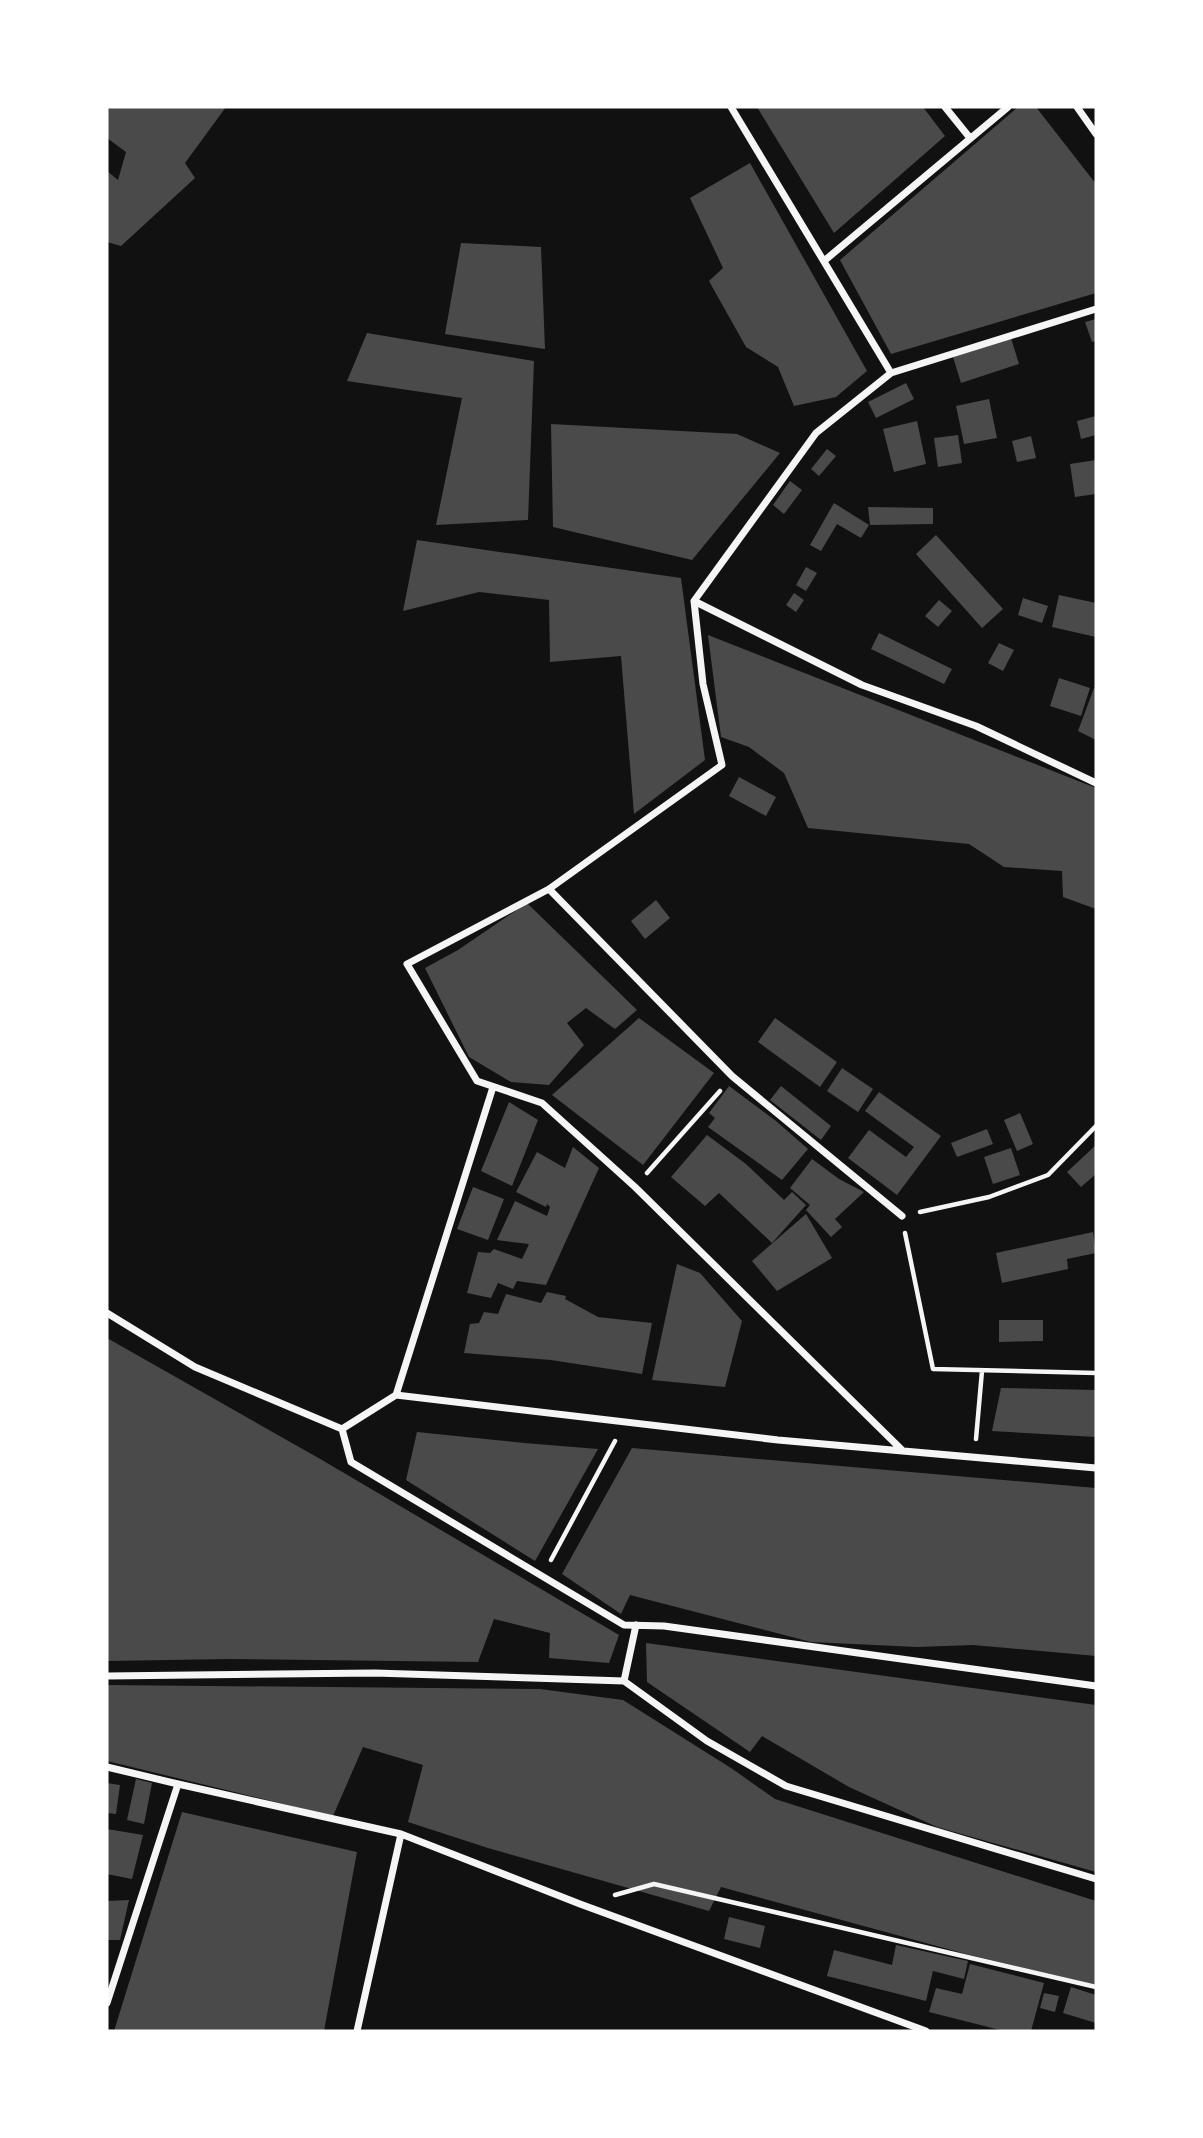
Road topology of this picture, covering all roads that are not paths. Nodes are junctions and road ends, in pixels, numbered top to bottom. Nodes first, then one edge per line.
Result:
1 (731, 107) edge
2 (945, 107) edge
3 (1008, 107) edge
4 (1077, 107) edge
5 (1095, 132) edge
6 (970, 138) junction
7 (824, 261) junction
8 (1096, 309) edge
9 (891, 373) junction
10 (694, 601) junction
11 (1096, 782) edge
12 (549, 889) junction
13 (494, 1087) junction
14 (902, 1216) road end
15 (107, 1313) edge
16 (396, 1395) junction
17 (342, 1429) junction
18 (902, 1450) junction
19 (1096, 1468) edge
20 (636, 1625) junction
21 (107, 1676) edge
22 (624, 1681) junction
23 (1096, 1686) edge
24 (107, 1766) edge
25 (178, 1784) junction
26 (401, 1834) junction
27 (1096, 1879) edge
28 (107, 2003) edge
29 (356, 2031) edge
30 (926, 2031) edge

1 - 7 street
2 - 6 street
3 - 6 street
4 - 5 street
6 - 7 street
7 - 9 street
8 - 9 street
9 - 10 street
10 - 11 street
10 - 12 street
12 - 13 street
12 - 14 street
13 - 16 street
13 - 18 street
15 - 17 street
16 - 17 street
16 - 18 street
17 - 20 street
18 - 19 street
20 - 22 street
20 - 23 street
21 - 22 street
22 - 27 street
24 - 25 street
25 - 26 street
25 - 28 street
26 - 29 street
26 - 30 street

